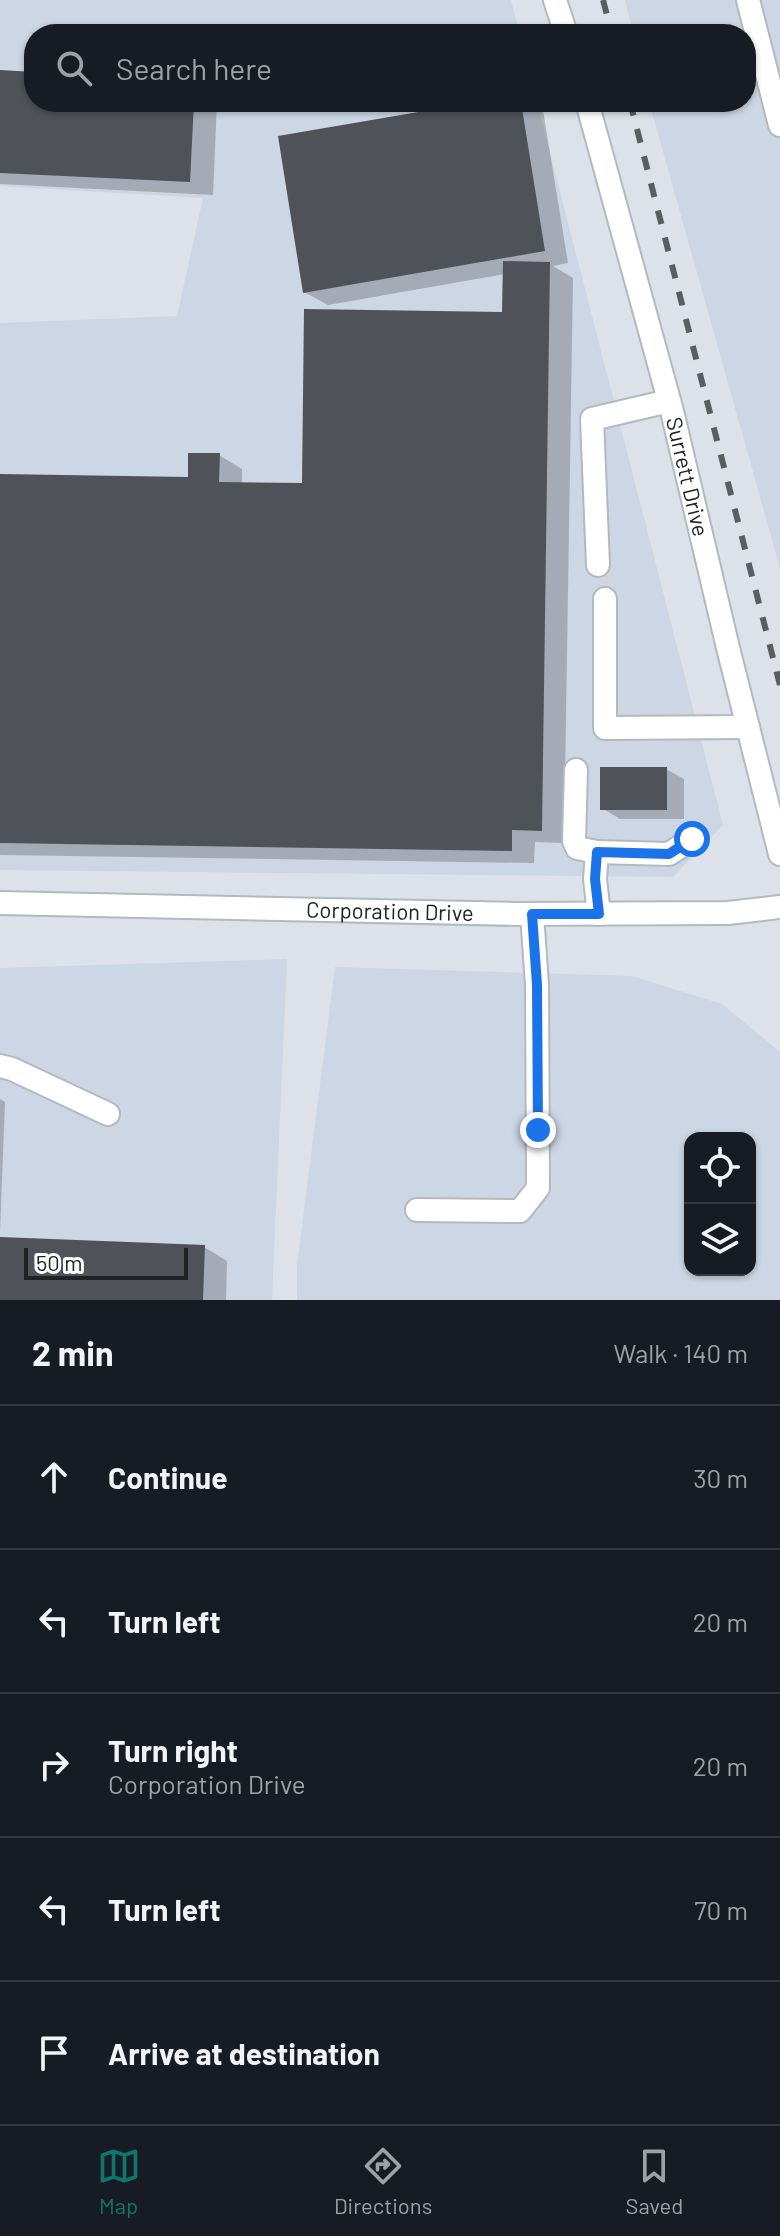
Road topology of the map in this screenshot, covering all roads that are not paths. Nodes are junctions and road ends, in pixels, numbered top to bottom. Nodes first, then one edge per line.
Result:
1 (555, 0) edge
2 (748, 0) edge
3 (563, 24) edge
4 (754, 24) edge
5 (756, 31) edge
6 (590, 112) edge
7 (780, 125) edge
8 (669, 401) junction
9 (598, 565) dead end
10 (605, 599) dead end
11 (748, 727) junction
12 (576, 770) dead end
13 (692, 839) dead end
14 (597, 852) junction
15 (780, 854) edge
16 (0, 903) edge
17 (780, 907) edge
18 (532, 914) junction
19 (599, 914) junction
20 (0, 1066) edge
21 (108, 1114) dead end
22 (417, 1210) dead end

1 - 3 street
2 - 4 street
5 - 7 street
6 - 8 street, Surrett Drive
8 - 9 street
8 - 11 street, Surrett Drive
10 - 11 street
11 - 15 street, Surrett Drive
12 - 14 street
13 - 14 street
14 - 19 street
16 - 18 street, Corporation Drive
17 - 19 street, Corporation Drive
18 - 19 street, Corporation Drive
18 - 22 street
20 - 21 street

